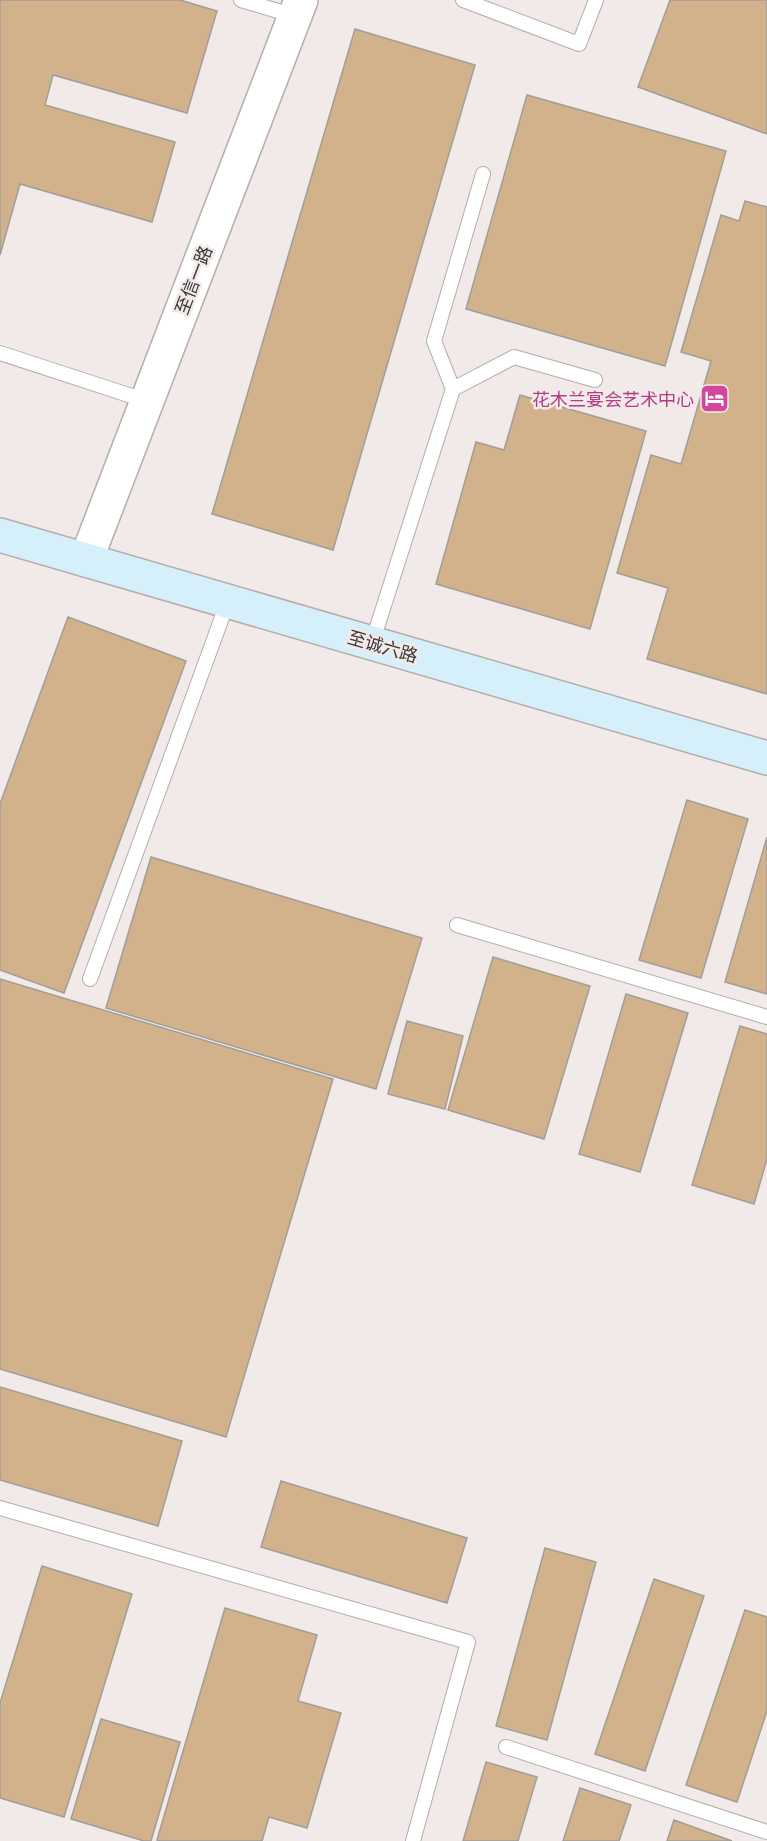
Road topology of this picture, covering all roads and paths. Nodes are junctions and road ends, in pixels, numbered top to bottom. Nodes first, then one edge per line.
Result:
1 (241, 0) edge
2 (463, 0) edge
3 (596, 0) edge
4 (298, 8) edge
5 (483, 174) dead end
6 (0, 353) edge
7 (595, 380) dead end
8 (453, 389) junction
9 (147, 401) junction
10 (0, 535) edge
11 (86, 560) junction
12 (228, 602) junction
13 (372, 643) junction
14 (767, 758) edge
15 (456, 925) dead end
16 (90, 979) dead end
17 (767, 1017) edge
18 (0, 1508) edge
19 (506, 1747) dead end
20 (767, 1832) edge
21 (413, 1841) edge

1 - 4 lane
2 - 3 lane
4 - 9 street, 至信一路
5 - 8 lane
6 - 9 lane
7 - 8 lane
8 - 13 lane
9 - 11 street, 至信一路
10 - 11 main road, 至诚六路
11 - 12 main road, 至诚六路
12 - 13 main road, 至诚六路
12 - 16 lane
13 - 14 main road, 至诚六路
15 - 17 lane
18 - 21 lane
19 - 20 lane

